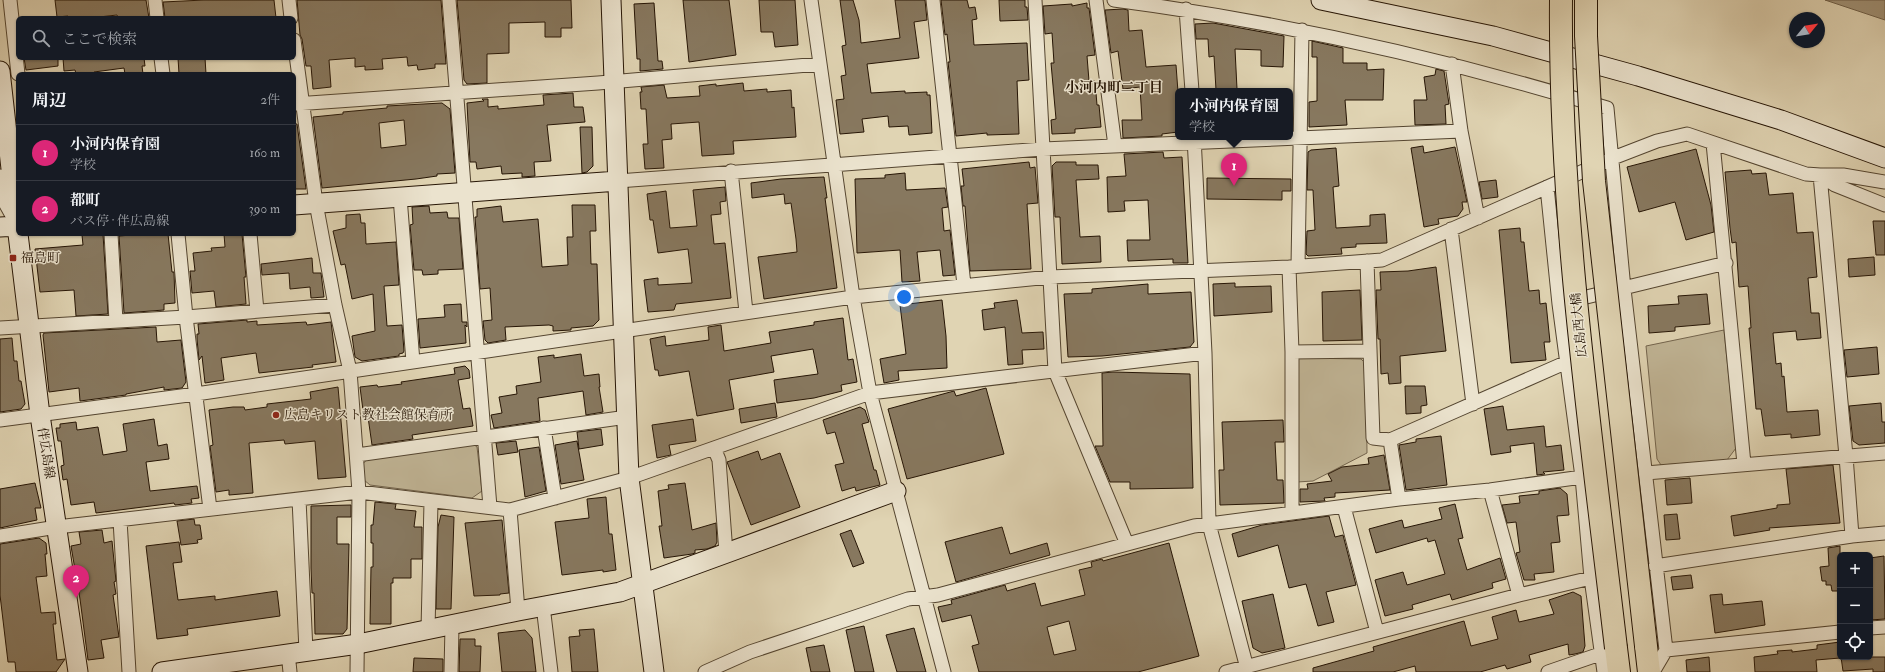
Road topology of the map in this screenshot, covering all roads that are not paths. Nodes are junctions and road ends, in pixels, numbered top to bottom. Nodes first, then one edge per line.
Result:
1 (10, 0) edge
2 (155, 0) edge
3 (289, 0) edge
4 (449, 0) edge
5 (610, 0) edge
6 (811, 0) edge
7 (933, 0) edge
8 (1035, 0) edge
9 (1096, 0) edge
10 (1114, 0) edge
11 (1321, 0) edge
12 (1561, 0) edge
13 (1586, 0) edge
14 (1186, 9) junction
15 (157, 16) edge
16 (291, 16) edge
17 (1302, 30) junction
18 (16, 56) edge
19 (16, 60) edge
20 (161, 60) edge
21 (295, 60) edge
22 (820, 64) junction
23 (1452, 64) junction
24 (0, 71) edge
25 (18, 72) edge
26 (163, 72) edge
27 (296, 72) edge
28 (296, 72) edge
29 (614, 82) junction
30 (1192, 88) edge
31 (456, 92) junction
32 (298, 104) edge
33 (1461, 131) junction
34 (1293, 138) edge
35 (1300, 138) junction
36 (1183, 140) edge
37 (1195, 140) edge
38 (1713, 143) junction
39 (1114, 146) junction
40 (1043, 149) junction
41 (951, 155) junction
42 (1613, 158) junction
43 (1885, 158) edge
44 (835, 164) junction
45 (731, 172) junction
46 (1820, 174) junction
47 (0, 176) edge
48 (618, 181) junction
49 (1885, 182) edge
50 (1547, 187) junction
51 (464, 192) junction
52 (400, 197) junction
53 (316, 203) junction
54 (296, 205) edge
55 (1885, 205) edge
56 (1478, 218) junction
57 (15, 228) edge
58 (1451, 229) junction
59 (16, 236) edge
60 (111, 236) edge
61 (178, 236) edge
62 (250, 236) edge
63 (1367, 261) junction
64 (1726, 263) junction
65 (1294, 267) junction
66 (1201, 272) junction
67 (1050, 277) junction
68 (964, 285) junction
69 (1624, 289) junction
70 (853, 297) junction
71 (1559, 304) junction
72 (335, 305) junction
73 (257, 311) junction
74 (746, 312) junction
75 (186, 317) junction
76 (116, 321) junction
77 (30, 326) junction
78 (0, 328) edge
79 (624, 332) junction
80 (1370, 351) junction
81 (1292, 352) junction
82 (478, 353) junction
83 (1205, 353) junction
84 (413, 362) junction
85 (1567, 362) junction
86 (350, 371) junction
87 (1055, 371) junction
88 (870, 393) junction
89 (196, 394) junction
90 (1473, 404) junction
91 (40, 415) junction
92 (627, 417) junction
93 (0, 420) edge
94 (544, 428) junction
95 (483, 438) junction
96 (1390, 440) junction
97 (714, 448) junction
98 (1885, 453) edge
99 (357, 455) junction
100 (1846, 456) junction
101 (1744, 464) junction
102 (1646, 473) junction
103 (1582, 477) junction
104 (629, 478) junction
105 (1490, 490) junction
106 (896, 491) junction
107 (359, 492) junction
108 (555, 498) junction
109 (299, 499) junction
110 (1399, 499) junction
111 (431, 502) junction
112 (490, 507) junction
113 (1344, 507) junction
114 (210, 509) junction
115 (510, 510) junction
116 (1292, 513) junction
117 (120, 520) junction
118 (1209, 524) junction
119 (58, 527) junction
120 (1885, 533) edge
121 (0, 536) edge
122 (1852, 536) junction
123 (1127, 544) junction
124 (726, 553) junction
125 (1655, 566) junction
126 (1591, 578) junction
127 (644, 583) junction
128 (1519, 595) junction
129 (924, 597) junction
130 (543, 606) junction
131 (518, 611) junction
132 (452, 626) junction
133 (1885, 627) edge
134 (1873, 628) edge
135 (428, 630) junction
136 (1377, 632) junction
137 (1837, 632) edge
138 (358, 644) junction
139 (1656, 648) junction
140 (1608, 651) junction
141 (297, 652) junction
142 (1248, 669) edge
143 (78, 672) edge
144 (129, 672) edge
145 (162, 672) edge
146 (290, 672) edge
147 (357, 672) edge
148 (451, 672) edge
149 (551, 672) edge
150 (654, 672) edge
151 (705, 672) edge
152 (944, 672) edge
153 (1226, 672) edge
154 (1548, 672) edge
155 (1604, 672) edge
156 (1619, 672) edge
157 (1649, 672) edge
158 (1653, 672) edge

1 - 18 street
2 - 15 street
3 - 16 street
4 - 31 street
5 - 29 street
6 - 22 street
7 - 41 street
8 - 40 street
9 - 39 street
10 - 14 street
11 - 43 street
12 - 140 highway, 広島西大橋, bridge
13 - 139 highway, bridge
14 - 17 street
14 - 30 street
17 - 23 street
17 - 35 street
19 - 25 street
20 - 26 street
21 - 27 street
22 - 29 street
22 - 44 street
23 - 33 street
23 - 42 street
24 - 57 street, 伴広島線
28 - 32 street
29 - 31 street
29 - 48 street
31 - 32 street
31 - 51 street
32 - 53 street
33 - 35 street
33 - 56 street
34 - 35 street
35 - 65 street
36 - 39 street
37 - 66 street
38 - 42 street
38 - 46 street
38 - 64 street
39 - 40 street
40 - 41 street
40 - 67 street
41 - 44 street
41 - 68 street
42 - 50 street
42 - 69 street
44 - 45 street
44 - 70 street
45 - 48 street
45 - 74 street
46 - 49 street
46 - 55 street
46 - 100 street
47 - 57 street
48 - 51 street
48 - 79 street
50 - 56 street
50 - 71 street
51 - 52 street
51 - 82 street
52 - 53 street
52 - 84 street
53 - 54 street
53 - 72 street
56 - 58 street
58 - 63 street
58 - 90 street
59 - 77 street, 伴広島線
60 - 76 street
61 - 75 street
62 - 73 street
63 - 65 street
63 - 80 street
64 - 69 street
64 - 101 street
65 - 66 street
65 - 81 street
66 - 67 street
66 - 83 street
67 - 68 street
67 - 87 street
68 - 70 street
69 - 71 street
69 - 102 street
70 - 74 street
70 - 88 street
71 - 85 street
72 - 73 street
72 - 86 street
73 - 75 street
74 - 79 street
75 - 76 street
75 - 89 street
76 - 77 street
77 - 78 street
77 - 91 street, 伴広島線
79 - 82 street
79 - 92 street
80 - 81 street
80 - 96 street
81 - 116 street
82 - 84 street
82 - 95 street
83 - 87 street
83 - 118 street
84 - 86 street
85 - 90 street
85 - 103 street
86 - 89 street
86 - 99 street
87 - 88 street
87 - 123 street
88 - 97 street
88 - 106 street
89 - 91 street
89 - 114 street
90 - 96 street
91 - 93 street
91 - 119 street, 伴広島線
92 - 94 street
92 - 104 street
94 - 95 street
94 - 108 street
95 - 99 street
95 - 112 street
96 - 110 street
97 - 104 street
97 - 124 street
98 - 100 street
99 - 107 street
100 - 101 street
100 - 122 street
101 - 102 street
102 - 125 street
103 - 105 street
103 - 126 street
104 - 108 street
104 - 127 street
105 - 110 street
105 - 128 street
106 - 124 street
106 - 129 street
107 - 109 street
107 - 111 street
107 - 138 street
108 - 115 street
109 - 114 street
109 - 141 street
110 - 113 street
111 - 112 street
111 - 135 street
112 - 115 street
113 - 116 street
113 - 136 street
114 - 117 street
115 - 131 street
116 - 118 street
117 - 119 street
117 - 144 street
118 - 123 street
118 - 142 street
119 - 121 street
119 - 143 street, 伴広島線
120 - 122 street
122 - 125 street
123 - 129 street
124 - 127 street
125 - 139 street
126 - 128 street
126 - 140 street
127 - 130 street
127 - 150 street
128 - 136 street
129 - 151 street
129 - 152 street
130 - 131 street
130 - 149 street
131 - 132 street
132 - 135 street
132 - 148 street
133 - 134 street
135 - 138 street
136 - 142 street
137 - 139 street
138 - 141 street
138 - 147 street
139 - 157 highway
139 - 158 street
140 - 154 street
140 - 155 street
140 - 156 highway, 広島西大橋
141 - 145 street
141 - 146 street
142 - 153 street

